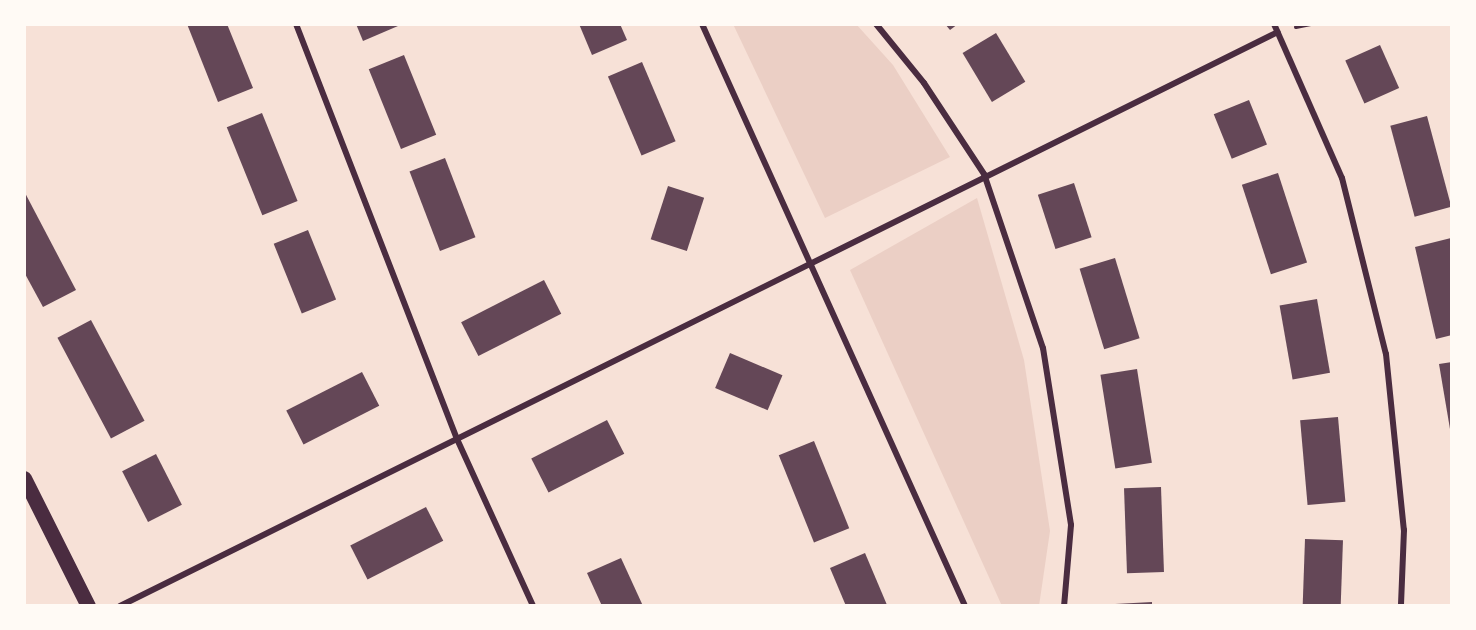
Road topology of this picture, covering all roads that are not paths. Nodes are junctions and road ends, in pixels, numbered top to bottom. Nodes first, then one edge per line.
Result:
1 (296, 24) edge
2 (702, 24) edge
3 (876, 24) edge
4 (1274, 24) edge
5 (1278, 32) junction
6 (984, 174) junction
7 (809, 260) junction
8 (457, 439) junction
9 (24, 478) edge
10 (88, 606) edge
11 (120, 606) edge
12 (533, 606) edge
13 (965, 606) edge
14 (1064, 606) edge
15 (1401, 606) edge

1 - 8 street
2 - 7 street
3 - 6 street
4 - 5 street
5 - 6 street
5 - 15 street
6 - 7 street
6 - 14 street
7 - 8 street
7 - 13 street
8 - 11 street
8 - 12 street
9 - 10 main road

